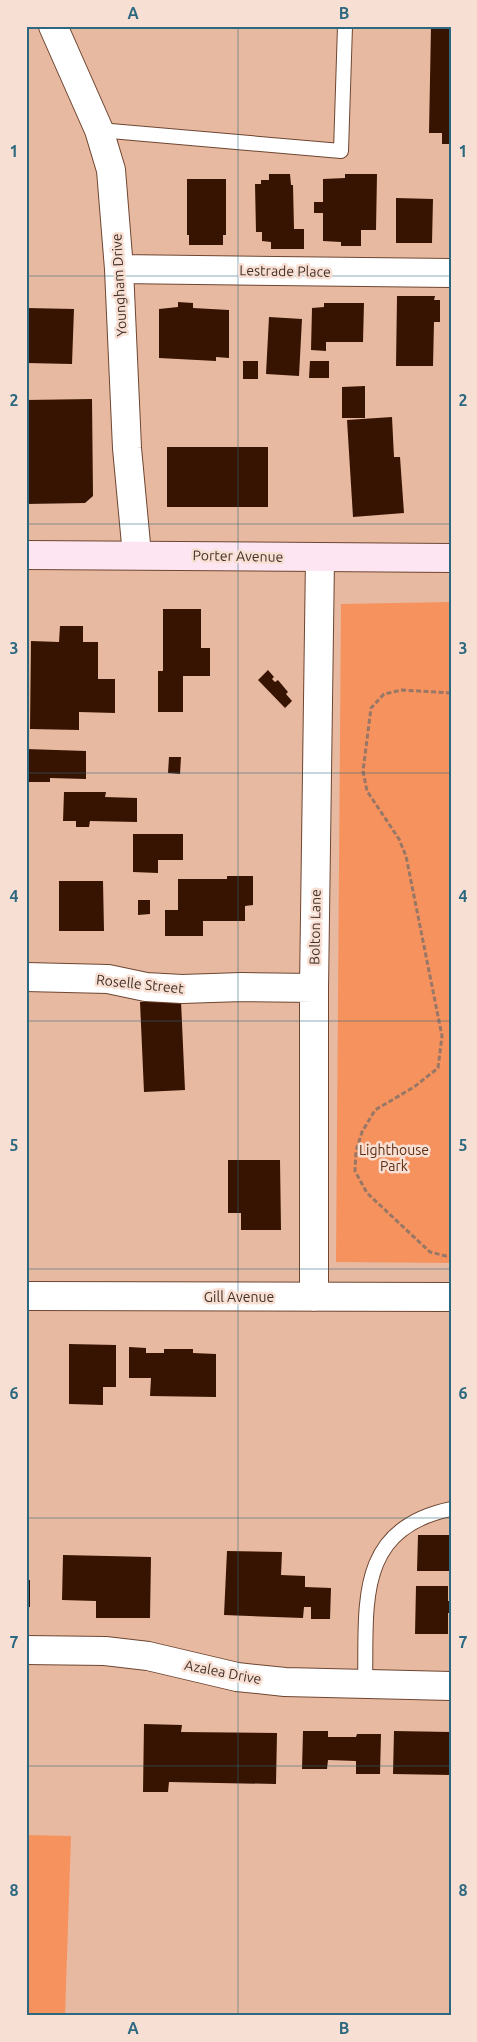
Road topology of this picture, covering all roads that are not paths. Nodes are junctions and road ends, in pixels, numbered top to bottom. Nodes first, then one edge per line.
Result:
1 (53, 26) edge
2 (344, 26) edge
3 (99, 130) junction
4 (119, 269) junction
5 (451, 273) edge
6 (26, 555) edge
7 (137, 555) junction
8 (320, 558) junction
9 (451, 558) edge
10 (26, 977) edge
11 (314, 988) junction
12 (26, 1296) edge
13 (314, 1297) junction
14 (451, 1297) edge
15 (451, 1509) edge
16 (26, 1650) edge
17 (365, 1684) junction
18 (451, 1686) edge

1 - 3 street, Youngham Drive
2 - 3 lane
3 - 4 street, Youngham Drive
4 - 5 street, Lestrade Place
4 - 7 street, Youngham Drive
6 - 7 main road, Porter Avenue
7 - 8 main road, Porter Avenue
8 - 9 main road, Porter Avenue
8 - 11 street, Bolton Lane
10 - 11 street, Roselle Street
11 - 13 street, Bolton Lane
12 - 13 street, Gill Avenue
13 - 14 street, Gill Avenue
15 - 17 lane
16 - 17 street, Azalea Drive
17 - 18 street, Azalea Drive

